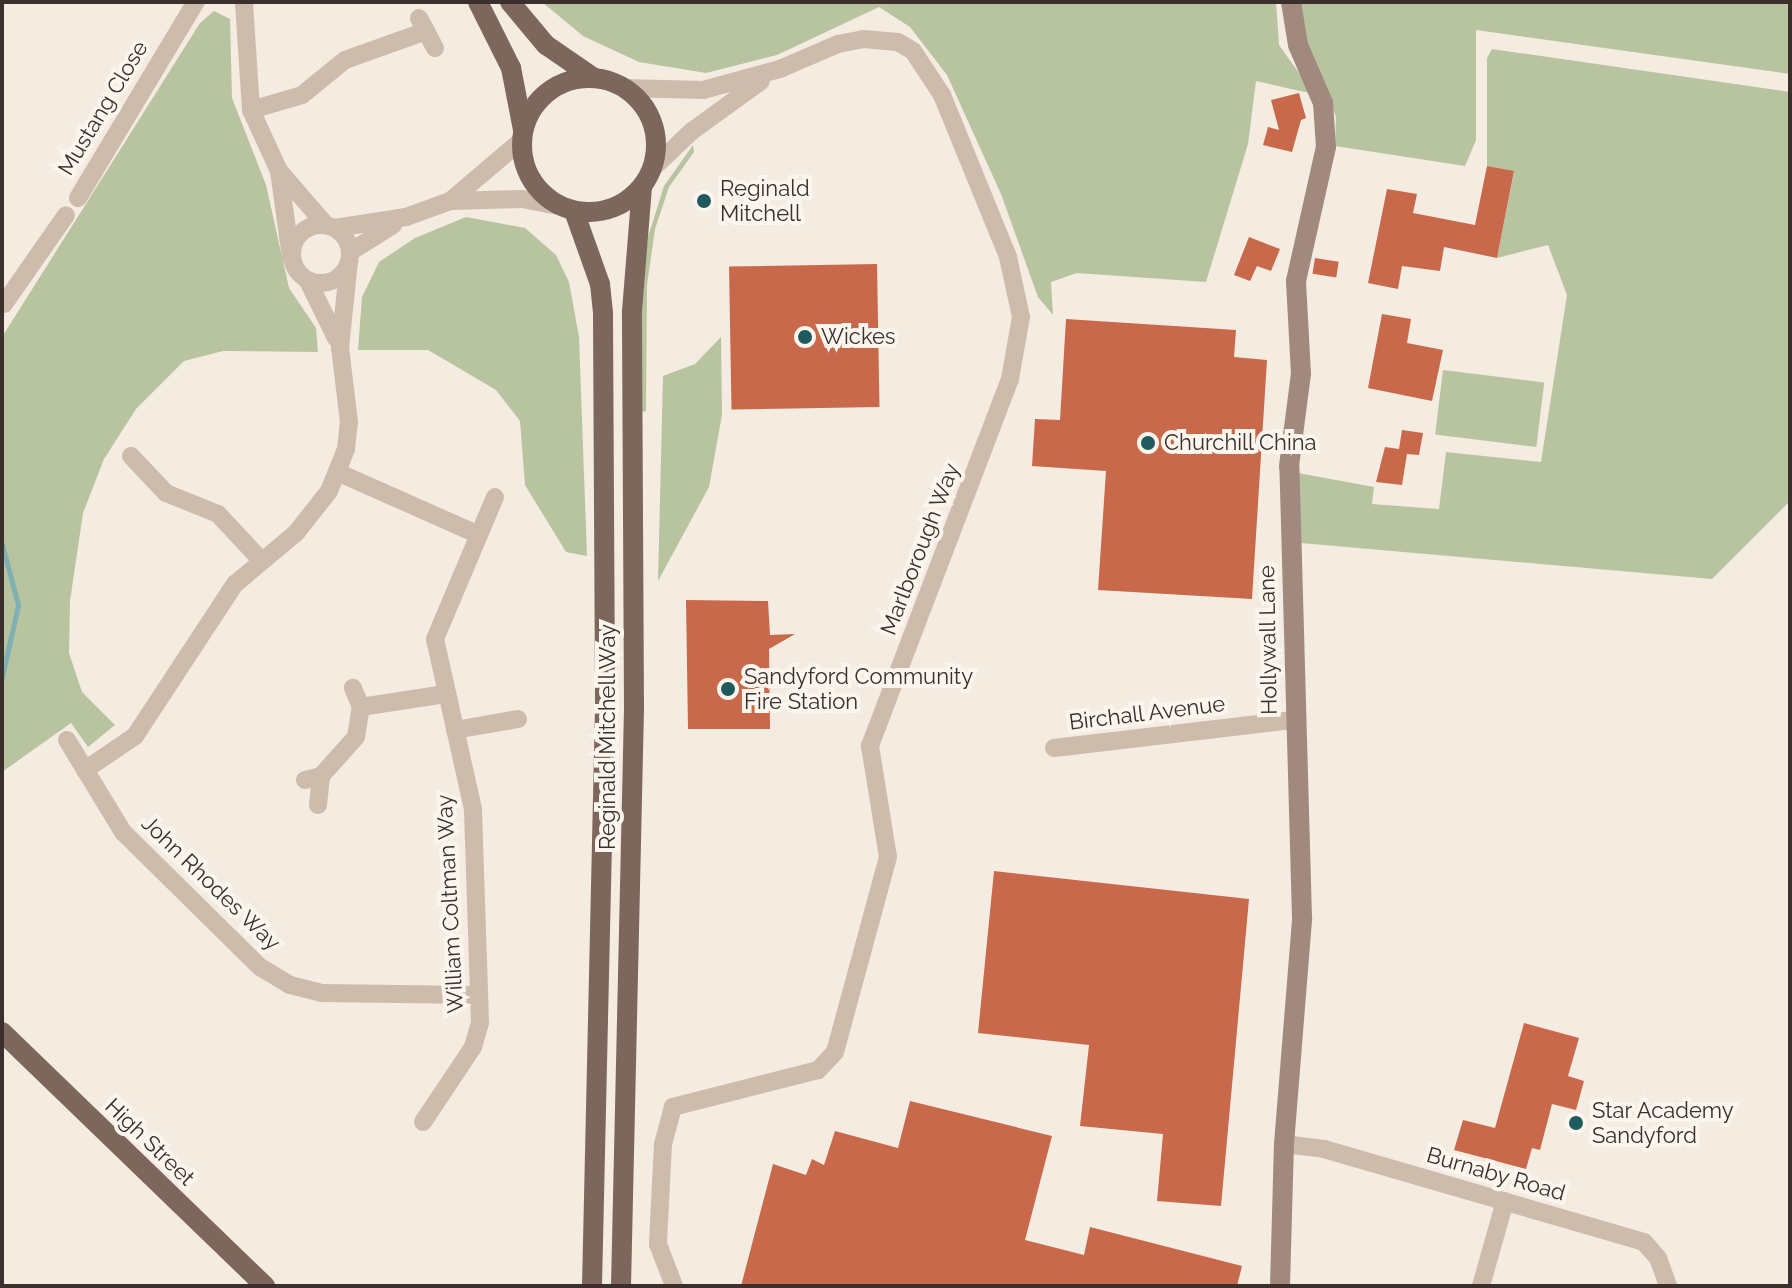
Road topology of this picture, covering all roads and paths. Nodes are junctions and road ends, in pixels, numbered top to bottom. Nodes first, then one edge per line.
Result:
1 (196, 2) edge
2 (244, 2) edge
3 (478, 2) edge
4 (510, 2) edge
5 (1291, 2) edge
6 (426, 32) dead end
7 (780, 69) junction
8 (594, 78) junction
9 (624, 88) junction
10 (251, 110) junction
11 (522, 135) junction
12 (653, 168) junction
13 (279, 171) junction
14 (642, 188) junction
15 (78, 198) dead end
16 (450, 201) junction
17 (566, 209) junction
18 (66, 215) dead end
19 (406, 217) junction
20 (330, 226) junction
21 (291, 257) junction
22 (350, 257) junction
23 (308, 281) junction
24 (8, 284) edge
25 (4, 304) edge
26 (340, 348) junction
27 (131, 456) dead end
28 (337, 472) junction
29 (495, 497) dead end
30 (477, 534) junction
31 (260, 559) junction
32 (353, 688) dead end
33 (445, 694) junction
34 (361, 707) junction
35 (518, 719) dead end
36 (1293, 720) junction
37 (455, 730) junction
38 (67, 740) dead end
39 (1054, 748) dead end
40 (85, 770) junction
41 (318, 805) dead end
42 (477, 995) junction
43 (2, 1032) edge
44 (423, 1122) dead end
45 (1284, 1144) junction
46 (1505, 1201) junction
47 (265, 1286) edge
48 (592, 1286) edge
49 (621, 1286) edge
50 (674, 1286) edge
51 (1280, 1286) edge
52 (1481, 1286) edge
53 (1668, 1286) edge

1 - 15 street, Mustang Close
2 - 10 street
3 - 11 main road
4 - 8 main road
5 - 36 street, Hollywall Lane
6 - 10 street
7 - 9 street, Marlborough Way
7 - 12 street, Marlborough Way
7 - 50 street, Marlborough Way
8 - 9 main road
8 - 11 main road
9 - 12 main road
10 - 13 street
11 - 16 street
11 - 17 main road
12 - 14 main road
13 - 20 street
13 - 21 street
14 - 17 main road
14 - 49 main road, Reginald Mitchell Way
16 - 17 street
16 - 19 street
17 - 48 main road, Reginald Mitchell Way
18 - 24 street
19 - 20 street
19 - 22 street
20 - 21 street
20 - 22 street
21 - 23 street
22 - 23 street
22 - 26 street
23 - 26 street
24 - 25 street
26 - 28 street
27 - 31 street
28 - 30 street
28 - 31 street
29 - 30 street, William Coltman Way
30 - 33 street, William Coltman Way
31 - 40 street
32 - 34 street
33 - 34 street
33 - 37 street, William Coltman Way
34 - 41 street
35 - 37 street
36 - 39 street, Birchall Avenue
36 - 45 street, Hollywall Lane
37 - 42 street, William Coltman Way
38 - 40 street, John Rhodes Way
40 - 42 street, John Rhodes Way
42 - 44 street, William Coltman Way
43 - 47 main road, High Street
45 - 46 street, Burnaby Road
45 - 51 street, Hollywall Lane
46 - 52 street
46 - 53 street, Burnaby Road

